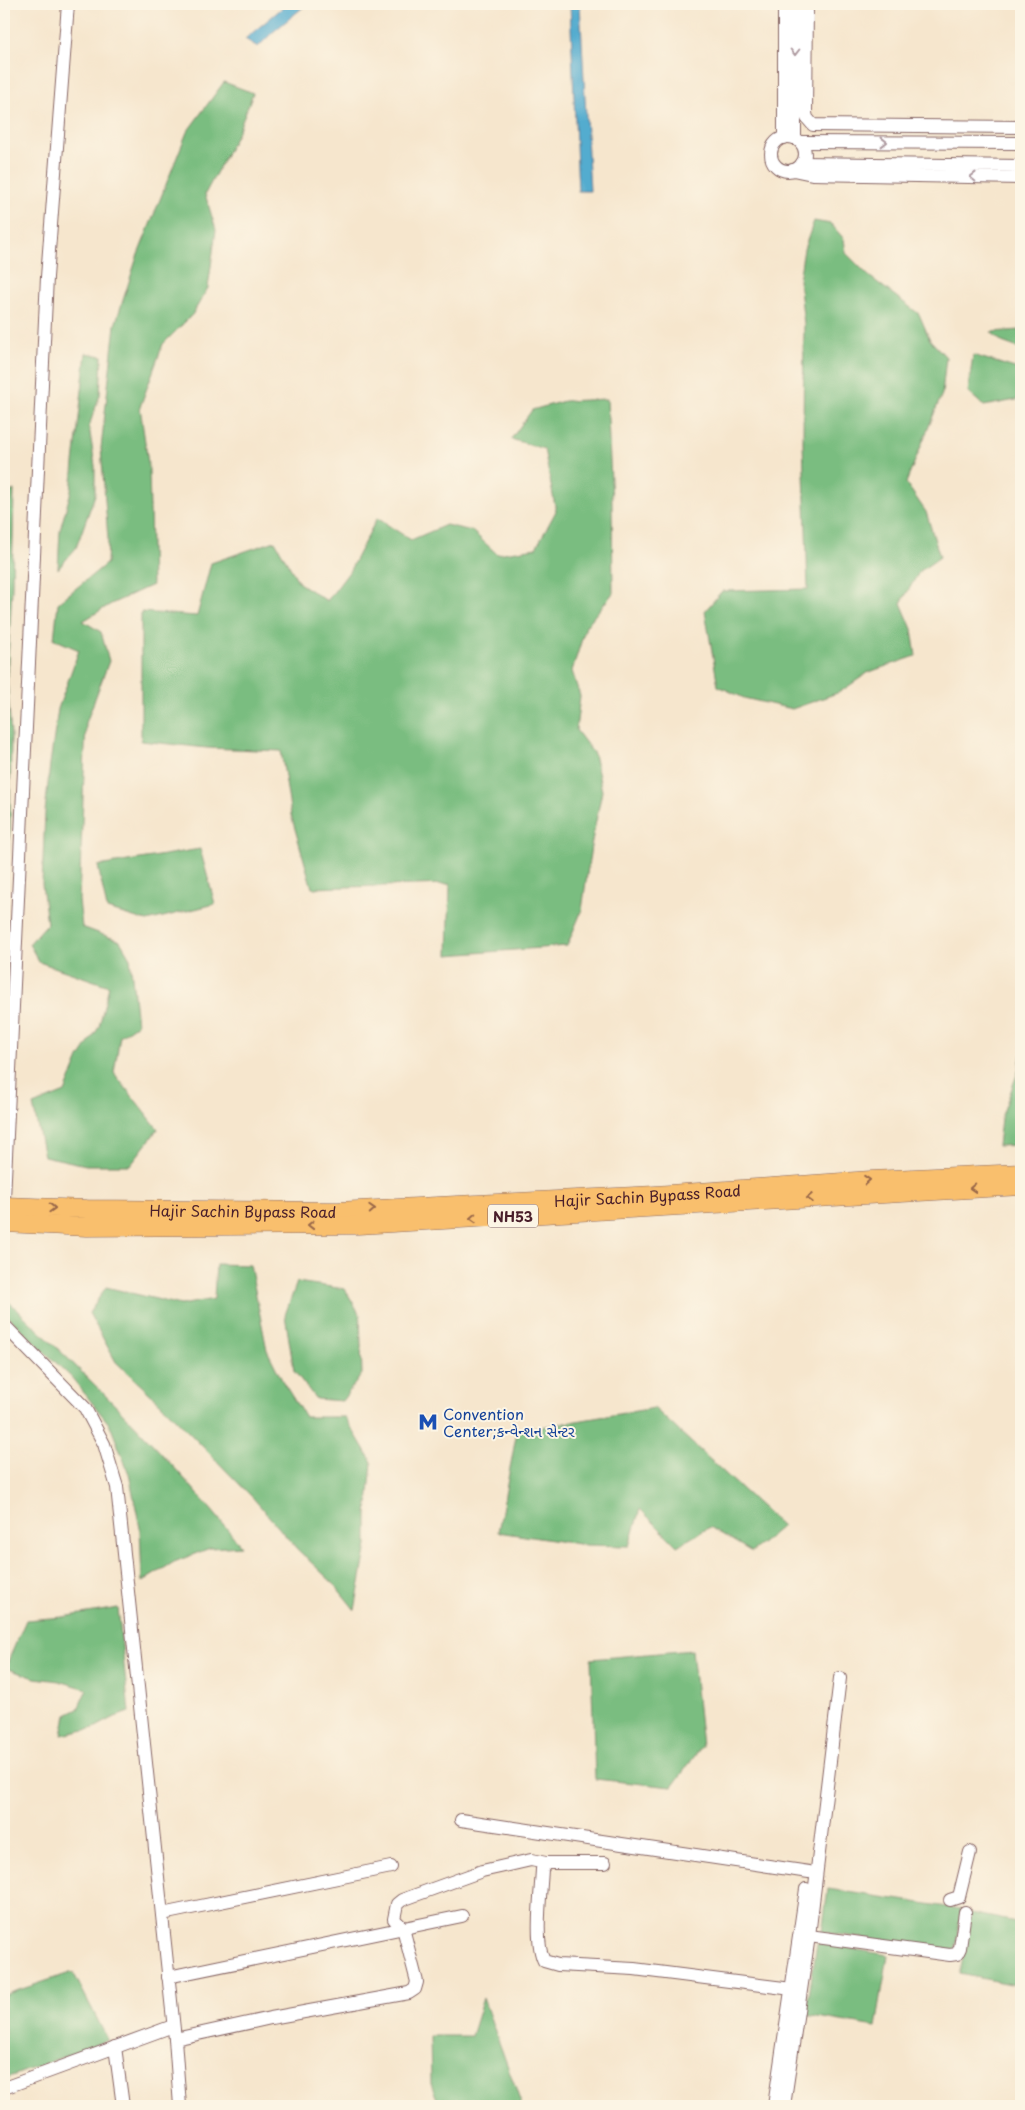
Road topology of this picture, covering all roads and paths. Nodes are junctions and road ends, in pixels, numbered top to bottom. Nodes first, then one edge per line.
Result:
1 (68, 4) edge
2 (784, 4) edge
3 (795, 4) edge
4 (807, 4) edge
5 (1021, 127) edge
6 (793, 140) junction
7 (860, 142) junction
8 (1021, 143) edge
9 (860, 164) junction
10 (798, 166) junction
11 (1021, 166) edge
12 (1021, 178) edge
13 (1021, 1173) edge
14 (1021, 1186) edge
15 (4, 1199) edge
16 (4, 1206) edge
17 (4, 1223) edge
18 (4, 1325) edge
19 (840, 1678) dead end
20 (461, 1820) dead end
21 (813, 1845) dead end
22 (970, 1852) dead end
23 (605, 1862) dead end
24 (546, 1864) junction
25 (391, 1867) dead end
26 (809, 1872) junction
27 (950, 1900) dead end
28 (965, 1912) dead end
29 (162, 1914) junction
30 (462, 1916) dead end
31 (403, 1928) junction
32 (809, 1936) junction
33 (168, 1977) junction
34 (792, 1989) junction
35 (174, 2032) junction
36 (115, 2047) junction
37 (4, 2088) edge
38 (123, 2106) edge
39 (180, 2106) edge
40 (774, 2106) edge
41 (784, 2106) edge

1 - 15 street
2 - 6 street
3 -> 6 street
4 - 5 street
6 - 7 street
6 - 10 street
6 - 10 street
7 -> 8 street
7 - 9 street
9 - 10 street
9 - 11 street
12 -> 10 street
16 -> 13 highway, Hajir Sachin Bypass Road / NH53
14 -> 17 highway, NH53
18 - 29 street
19 - 32 street
20 - 26 street
21 - 26 street
22 - 27 street
23 - 24 street
24 - 31 street
24 - 34 street
25 - 29 street
26 - 34 street
28 - 32 street
29 - 33 street
30 - 31 street
31 - 33 street
31 - 35 street
32 - 41 street
33 - 35 street
34 - 40 street
35 - 36 street
35 - 39 street
36 - 37 street
36 - 38 street

